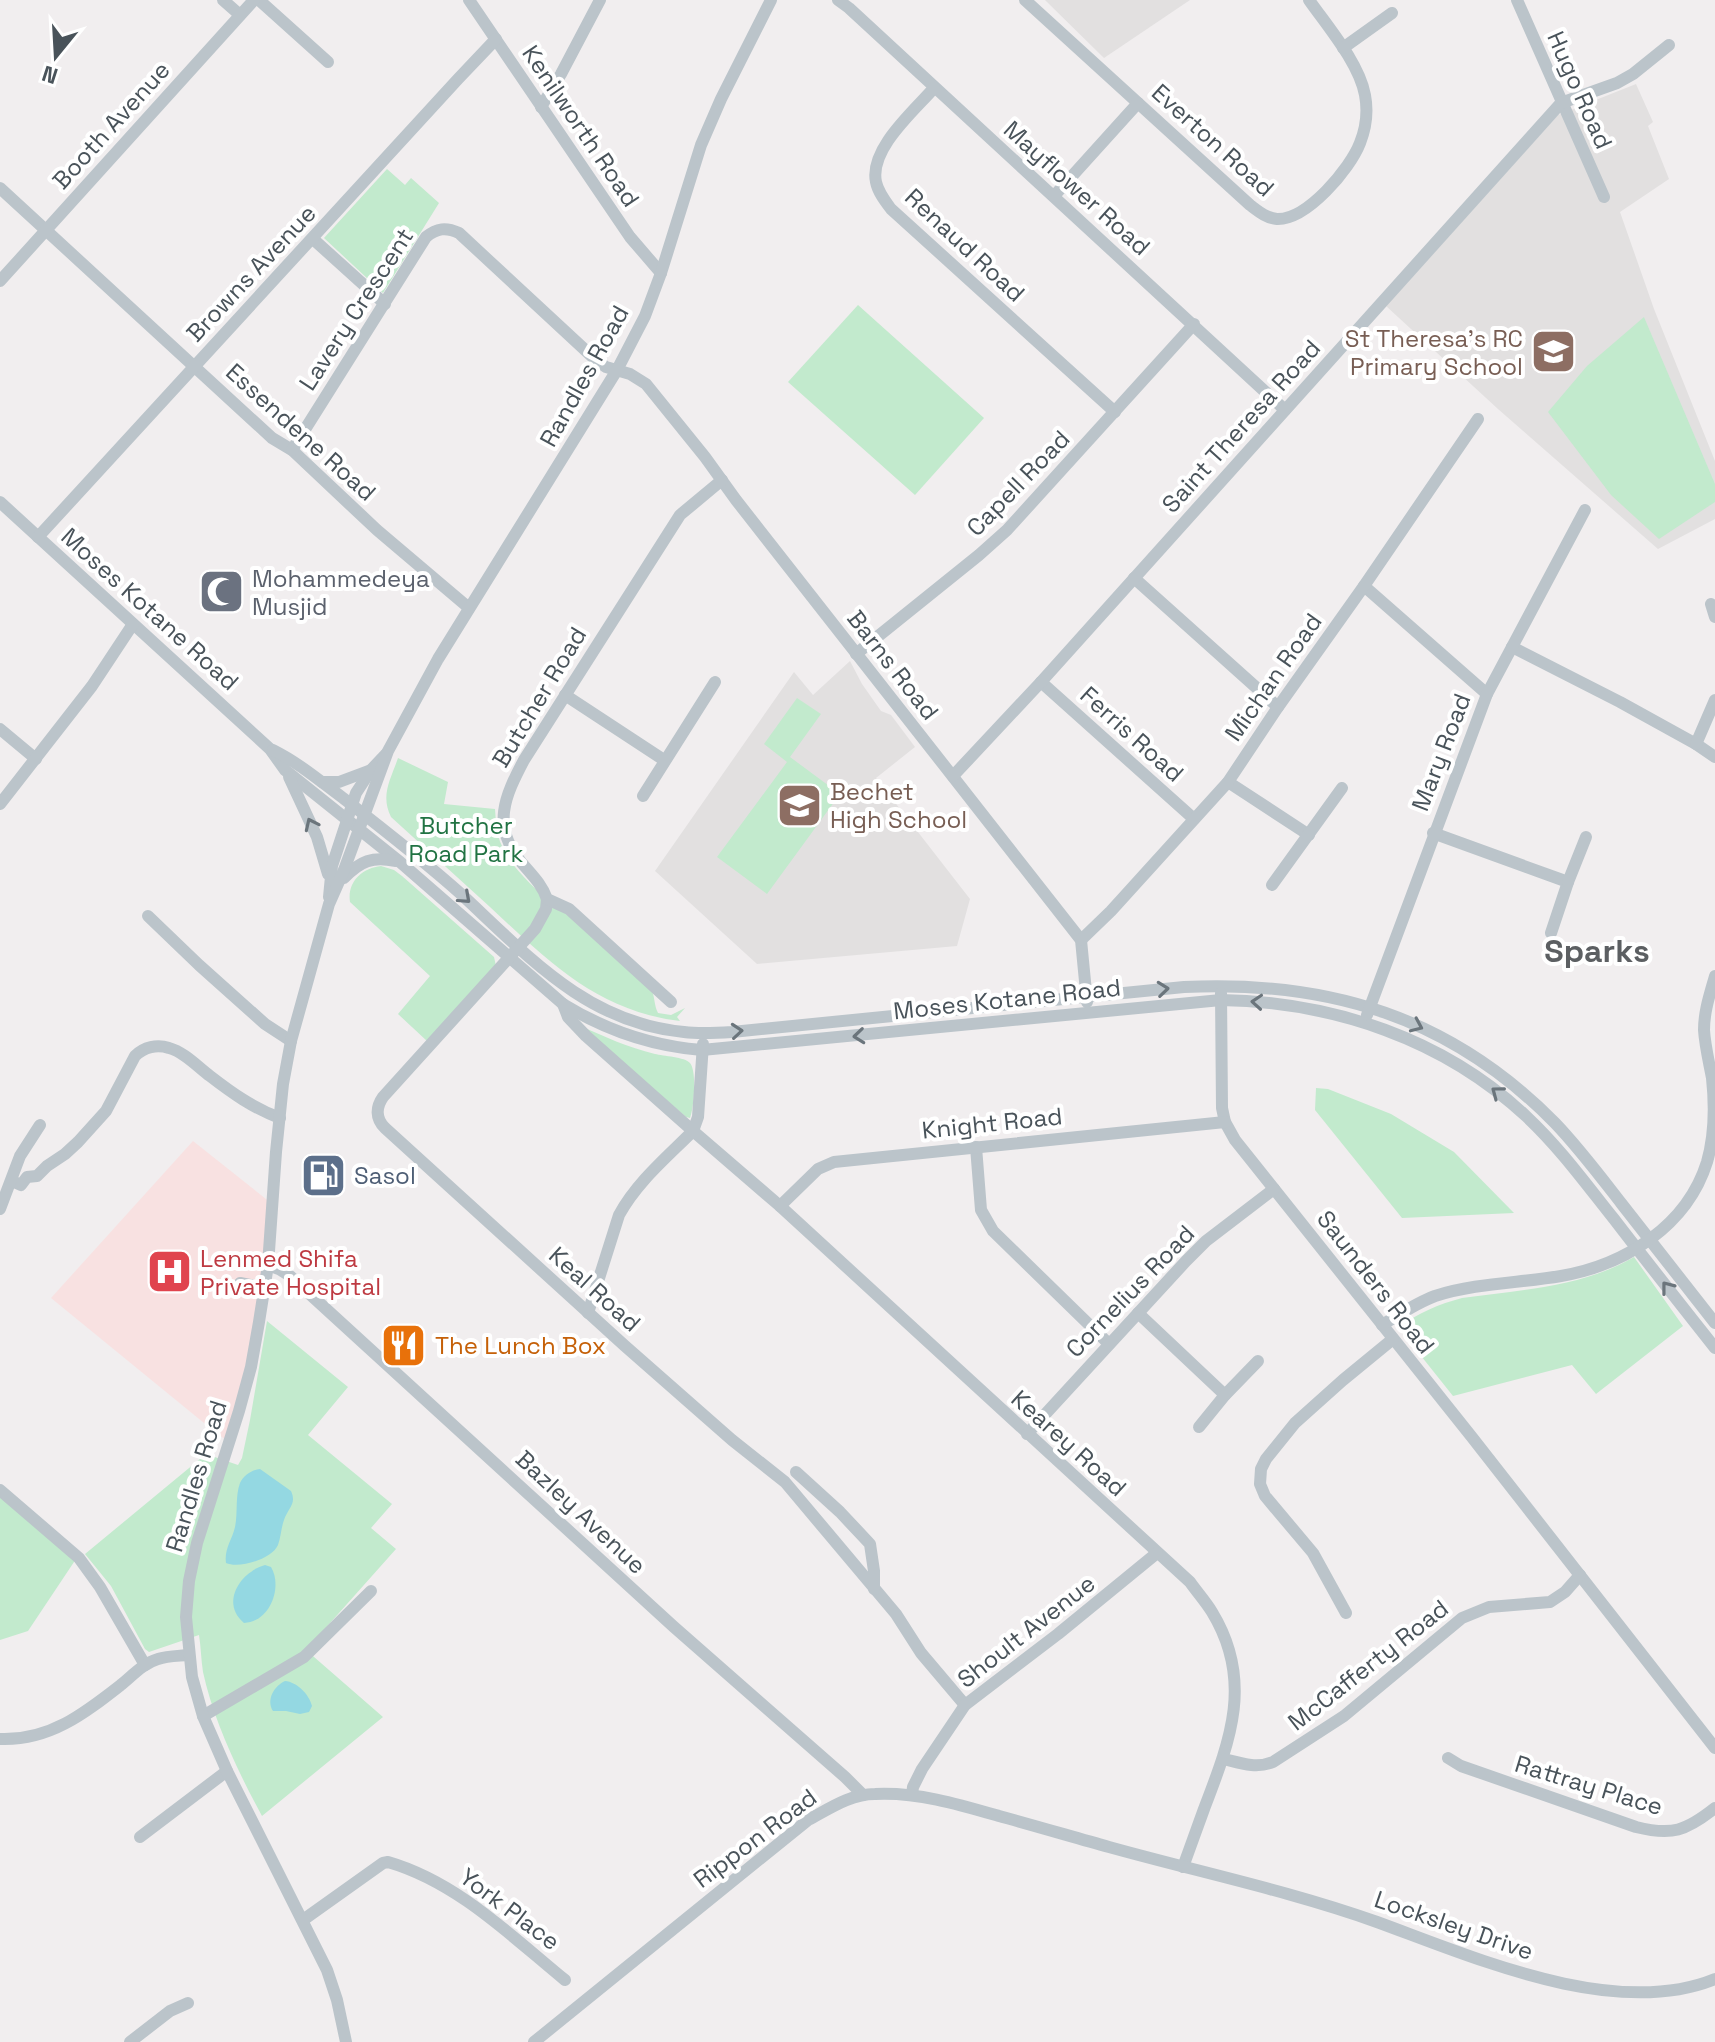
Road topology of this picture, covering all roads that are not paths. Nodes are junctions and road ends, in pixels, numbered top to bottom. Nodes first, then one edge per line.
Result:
1 (223, 0) edge
2 (257, 0) edge
3 (469, 0) edge
4 (600, 0) edge
5 (771, 0) edge
6 (838, 0) edge
7 (1025, 0) edge
8 (1310, 0) edge
9 (1517, 0) edge
10 (1392, 13) dead end
11 (240, 15) junction
12 (496, 39) junction
13 (1669, 45) dead end
14 (1343, 48) junction
15 (328, 62) dead end
16 (934, 88) junction
17 (1138, 103) junction
18 (1561, 103) junction
19 (541, 107) junction
20 (0, 188) edge
21 (1054, 196) junction
22 (1604, 197) dead end
23 (45, 230) junction
24 (313, 239) junction
25 (661, 273) junction
26 (0, 281) edge
27 (385, 304) junction
28 (1194, 324) junction
29 (195, 367) junction
30 (617, 370) junction
31 (1285, 410) junction
32 (1115, 412) junction
33 (1478, 419) dead end
34 (292, 450) junction
35 (722, 480) junction
36 (0, 502) edge
37 (1585, 510) dead end
38 (38, 537) junction
39 (1134, 578) junction
40 (1364, 586) junction
41 (1711, 604) dead end
42 (469, 608) junction
43 (1715, 617) edge
44 (133, 624) junction
45 (1512, 647) junction
46 (856, 654) junction
47 (715, 682) dead end
48 (1041, 682) junction
49 (1487, 694) junction
50 (565, 695) junction
51 (1715, 700) edge
52 (1278, 707) junction
53 (0, 729) edge
54 (1696, 744) junction
55 (270, 749) junction
56 (388, 751) junction
57 (1715, 757) edge
58 (36, 759) junction
59 (664, 760) junction
60 (285, 770) junction
61 (371, 770) junction
62 (953, 776) junction
63 (322, 782) junction
64 (1228, 782) junction
65 (1342, 788) dead end
66 (643, 796) dead end
67 (0, 804) edge
68 (352, 805) junction
69 (365, 815) junction
70 (1194, 819) junction
71 (347, 820) junction
72 (359, 830) junction
73 (1433, 833) junction
74 (1309, 835) junction
75 (1586, 837) dead end
76 (400, 862) junction
77 (334, 882) junction
78 (1568, 882) junction
79 (1272, 885) dead end
80 (547, 899) junction
81 (148, 916) dead end
82 (1551, 933) dead end
83 (1081, 940) junction
84 (518, 947) junction
85 (509, 958) junction
86 (1715, 976) edge
87 (1222, 985) junction
88 (1087, 997) junction
89 (1221, 1000) junction
90 (671, 1002) dead end
91 (563, 1004) junction
92 (1369, 1007) junction
93 (1089, 1013) junction
94 (1365, 1022) junction
95 (703, 1033) junction
96 (291, 1041) junction
97 (702, 1050) junction
98 (280, 1118) junction
99 (1225, 1122) junction
100 (40, 1125) dead end
101 (693, 1131) junction
102 (976, 1147) junction
103 (12, 1181) junction
104 (1274, 1189) junction
105 (780, 1206) junction
106 (0, 1209) edge
107 (1650, 1240) junction
108 (1636, 1248) junction
109 (268, 1265) junction
110 (265, 1281) junction
111 (240, 1283) dead end
112 (588, 1313) junction
113 (1138, 1313) junction
114 (1382, 1325) junction
115 (1712, 1328) edge
116 (1393, 1339) junction
117 (1109, 1344) junction
118 (1715, 1348) edge
119 (1258, 1361) dead end
120 (1225, 1395) junction
121 (1199, 1427) dead end
122 (1027, 1434) junction
123 (796, 1472) dead end
124 (0, 1490) edge
125 (1157, 1553) junction
126 (1580, 1575) junction
127 (874, 1589) junction
128 (371, 1591) dead end
129 (1346, 1613) dead end
130 (188, 1655) junction
131 (145, 1665) junction
132 (965, 1705) junction
133 (203, 1716) junction
134 (0, 1739) edge
135 (1715, 1748) edge
136 (1448, 1758) dead end
137 (1224, 1759) junction
138 (227, 1771) junction
139 (863, 1795) junction
140 (912, 1795) junction
141 (1715, 1808) edge
142 (140, 1837) dead end
143 (1183, 1867) junction
144 (303, 1920) junction
145 (1715, 1979) edge
146 (565, 1980) dead end
147 (188, 2003) dead end
148 (345, 2040) edge
149 (130, 2042) edge
150 (534, 2042) edge

1 - 11 street
2 - 11 street, Booth Avenue
2 - 15 street
3 - 12 street, Kenilworth Road
4 - 19 street
5 - 25 street, Randles Road
6 - 16 street, Mayflower Road
7 - 17 street, Everton Road
8 - 14 street, Everton Road
9 - 18 street, Hugo Road
10 - 14 street
11 - 23 street, Booth Avenue
12 - 19 street, Kenilworth Road
12 - 24 street, Browns Avenue
13 - 18 street
14 - 17 street, Everton Road
16 - 21 street, Mayflower Road
16 - 32 street, Renaud Road
17 - 21 street
18 - 22 street, Hugo Road
18 - 31 street, Saint Theresa Road
19 - 25 street, Kenilworth Road
20 - 23 street, Essendene Road
21 - 28 street, Mayflower Road
23 - 26 street, Booth Avenue
23 - 29 street, Essendene Road
24 - 27 street
24 - 29 street, Browns Avenue
25 - 30 street, Randles Road
27 - 30 street, Lavery Crescent
27 - 34 street, Lavery Crescent
28 - 31 street, Mayflower Road
28 - 32 street, Capell Road
29 - 34 street, Essendene Road
29 - 38 street, Browns Avenue
30 - 35 street, Barns Road
30 - 42 street, Randles Road
31 - 39 street, Saint Theresa Road
32 - 46 street, Capell Road
33 - 40 street, Michan Road
34 - 42 street, Essendene Road
35 - 46 street, Barns Road
35 - 50 street, Butcher Road
36 - 38 street, Moses Kotane Road
37 - 45 street, Mary Road
38 - 44 street, Moses Kotane Road
39 - 48 street, Saint Theresa Road
39 - 52 street
40 - 49 street
40 - 52 street, Michan Road
41 - 43 street
42 - 56 street, Randles Road
44 - 55 street, Moses Kotane Road
44 - 58 street
45 - 49 street, Mary Road
45 - 54 street
46 - 62 street, Barns Road
47 - 59 street
48 - 62 street, Saint Theresa Road
48 - 70 street, Ferris Road
49 - 73 street, Mary Road
50 - 59 street
50 - 80 street, Butcher Road
51 - 54 street
52 - 64 street, Michan Road
53 - 58 street
54 - 57 street
55 - 60 street, Moses Kotane Road
55 - 63 street, Moses Kotane Road
56 - 61 street, Randles Road
56 - 69 street, Randles Road
58 - 67 street
59 - 66 street
60 - 71 street, Moses Kotane Road
77 -> 60 street
61 - 63 street
61 - 68 street, Randles Road
62 - 83 street, Barns Road
63 - 68 street, Moses Kotane Road
64 - 70 street, Michan Road
64 - 74 street
65 - 74 street
68 - 69 street, Moses Kotane Road
68 - 71 street, Randles Road
69 - 72 street, Randles Road
69 -> 84 street, Moses Kotane Road
70 - 83 street, Michan Road
71 - 72 street, Moses Kotane Road
71 - 77 street, Randles Road
72 - 76 street, Moses Kotane Road
72 - 77 street, Randles Road
73 - 78 street
73 - 92 street, Mary Road
74 - 79 street
75 - 78 street
76 - 77 street
76 - 85 street, Moses Kotane Road
77 - 96 street, Randles Road
78 - 82 street
80 - 84 street, Keal Road
80 - 90 street, Butcher Road
81 - 96 street
83 - 88 street
84 - 85 street, Keal Road
84 - 95 street, Moses Kotane Road
85 - 91 street, Moses Kotane Road
85 - 112 street, Keal Road
86 - 107 street
88 -> 87 street, Moses Kotane Road
87 - 89 street, Saunders Road
87 - 92 street, Moses Kotane Road
88 - 93 street
95 -> 88 street, Moses Kotane Road
89 - 93 street, Moses Kotane Road
94 -> 89 street, Moses Kotane Road
89 - 99 street, Saunders Road
91 - 97 street, Moses Kotane Road
91 - 101 street, Kearey Road
92 - 94 street, Mary Road
92 -> 107 street, Moses Kotane Road
93 -> 97 street, Moses Kotane Road
108 -> 94 street, Moses Kotane Road
95 - 97 street
96 - 98 street, Randles Road
97 - 101 street
98 - 103 street
98 - 109 street, Randles Road
99 - 102 street, Knight Road
99 - 104 street, Saunders Road
100 - 103 street
101 - 105 street, Kearey Road
101 - 112 street
102 - 105 street, Knight Road
102 - 117 street
103 - 106 street
104 - 113 street, Cornelius Road
104 - 114 street, Saunders Road
105 - 122 street, Kearey Road
107 - 108 street
107 - 115 street, Moses Kotane Road
108 - 114 street
115 -> 108 street, Moses Kotane Road
109 - 110 street, Randles Road
109 - 139 street, Bazley Avenue
110 - 111 street
110 - 130 street, Randles Road
112 - 127 street, Keal Road
113 - 117 street, Cornelius Road
113 - 120 street
114 - 116 street, Saunders Road
115 - 118 street, Moses Kotane Road
116 - 126 street, Saunders Road
116 - 129 street
117 - 122 street, Cornelius Road
119 - 120 street
120 - 121 street
122 - 125 street, Kearey Road
123 - 127 street
124 - 131 street
125 - 132 street, Shoult Avenue
125 - 137 street, Kearey Road
126 - 135 street, Saunders Road
126 - 137 street, McCafferty Road
127 - 132 street, Keal Road
128 - 133 street
130 - 131 street
130 - 133 street, Randles Road
131 - 134 street
132 - 140 street, Shoult Avenue
133 - 138 street, Randles Road
136 - 141 street, Rattray Place
137 - 143 street, Kearey Road
138 - 142 street
138 - 144 street, Randles Road
139 - 140 street, Rippon Road
139 - 150 street, Rippon Road
140 - 143 street, Rippon Road
143 - 145 street, Locksley Drive
144 - 146 street, York Place
144 - 148 street, Randles Road
147 - 149 street

